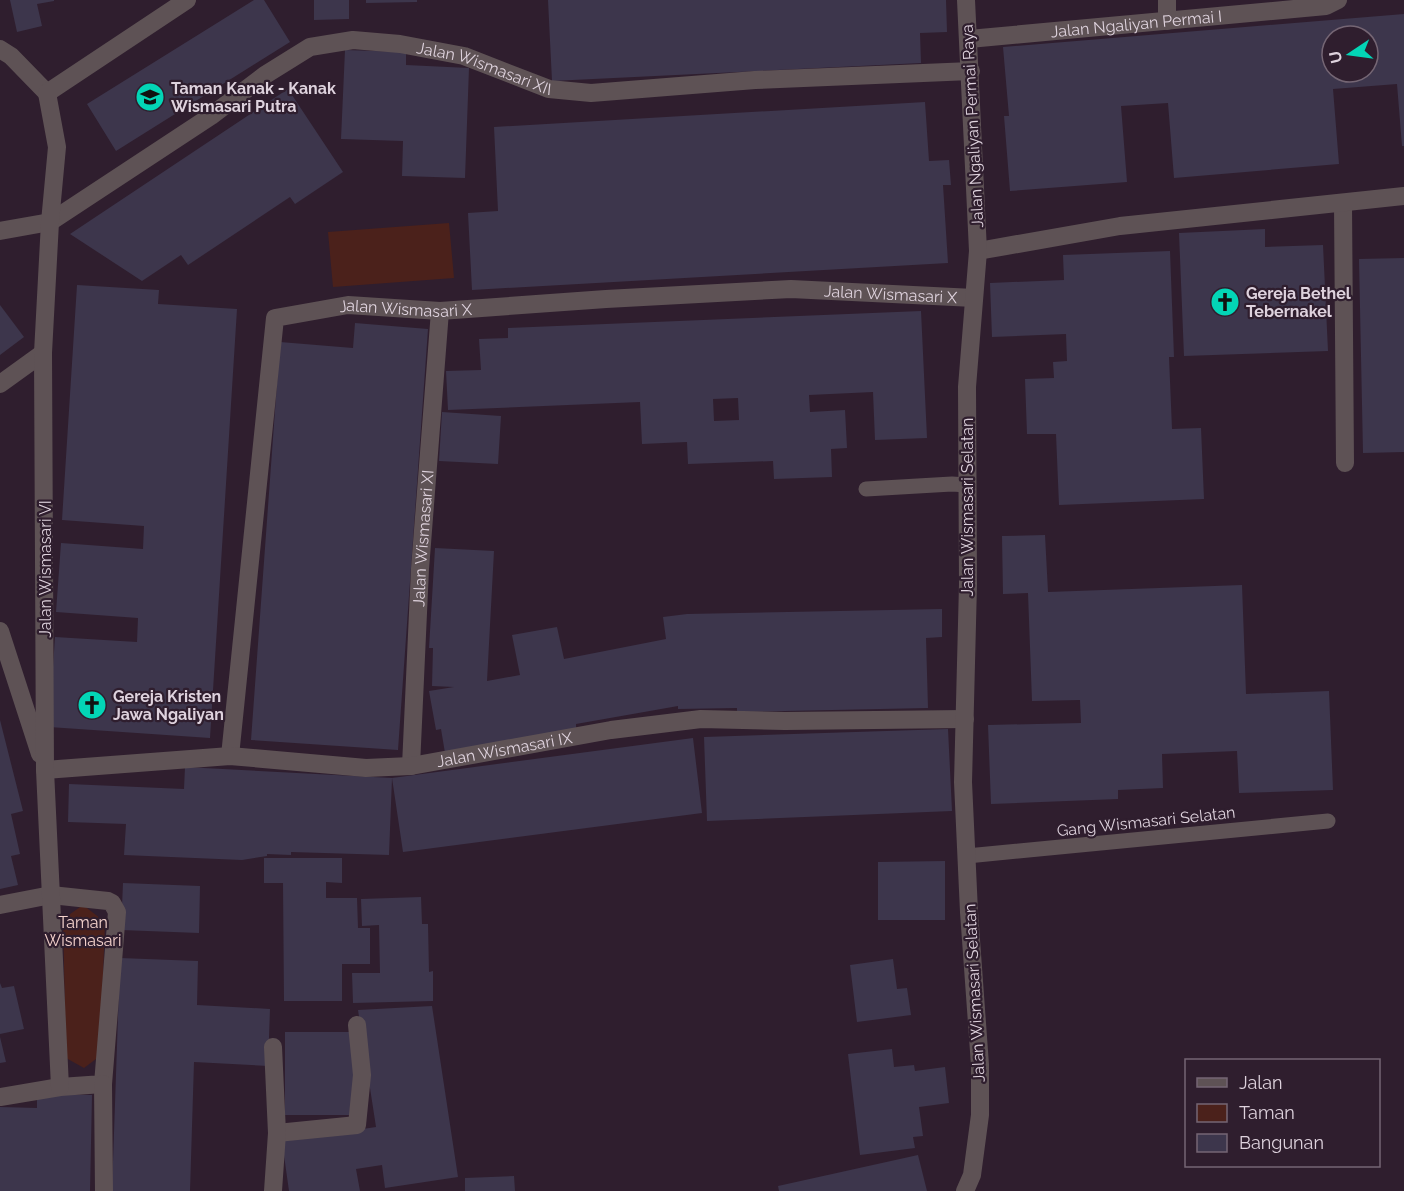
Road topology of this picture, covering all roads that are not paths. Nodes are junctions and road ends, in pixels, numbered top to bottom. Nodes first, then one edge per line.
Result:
1 (187, 0) edge
2 (966, 0) edge
3 (1167, 0) edge
4 (1338, 0) edge
5 (1167, 21) junction
6 (969, 39) junction
7 (0, 49) edge
8 (971, 71) junction
9 (47, 93) junction
10 (1404, 196) edge
11 (1343, 204) junction
12 (50, 222) junction
13 (0, 231) edge
14 (978, 252) junction
15 (974, 298) junction
16 (440, 311) junction
17 (44, 353) junction
18 (0, 384) edge
19 (1345, 463) dead end
20 (967, 485) junction
21 (866, 489) dead end
22 (0, 631) edge
23 (965, 719) junction
24 (230, 756) junction
25 (411, 766) junction
26 (45, 770) junction
27 (1328, 821) dead end
28 (967, 856) junction
29 (51, 895) junction
30 (0, 905) edge
31 (357, 1025) dead end
32 (273, 1047) dead end
33 (103, 1084) junction
34 (60, 1087) junction
35 (0, 1097) edge
36 (277, 1133) junction
37 (104, 1191) edge
38 (273, 1191) edge
39 (965, 1191) edge

1 - 9 street
2 - 6 street, Jalan Ngaliyan Permai Raya
3 - 5 street
4 - 5 street, Jalan Ngaliyan Permai I
5 - 6 street, Jalan Ngaliyan Permai I
6 - 8 street, Jalan Ngaliyan Permai Raya
7 - 9 street
8 - 12 street, Jalan Wismasari XII
8 - 14 street, Jalan Ngaliyan Permai Raya
9 - 12 street, Jalan Wismasari VI
10 - 11 street
11 - 14 street
11 - 19 street
12 - 13 street
12 - 17 street, Jalan Wismasari VI
14 - 15 street, Jalan Wismasari Selatan
15 - 16 street, Jalan Wismasari X
15 - 20 street, Jalan Wismasari Selatan
16 - 24 street, Jalan Wismasari X
16 - 25 street, Jalan Wismasari XI
17 - 18 street
17 - 26 street, Jalan Wismasari VI
20 - 21 lane
20 - 23 street, Jalan Wismasari Selatan
22 - 26 street
23 - 25 street, Jalan Wismasari IX
23 - 28 street, Jalan Wismasari Selatan
24 - 25 street, Jalan Wismasari IX
24 - 26 street, Jalan Wismasari IX
26 - 29 street
27 - 28 lane, Gang Wismasari Selatan
28 - 39 street, Jalan Wismasari Selatan
29 - 30 street
29 - 33 street
29 - 34 street
31 - 36 street
32 - 36 street
33 - 34 street
33 - 37 street
34 - 35 street
36 - 38 street

